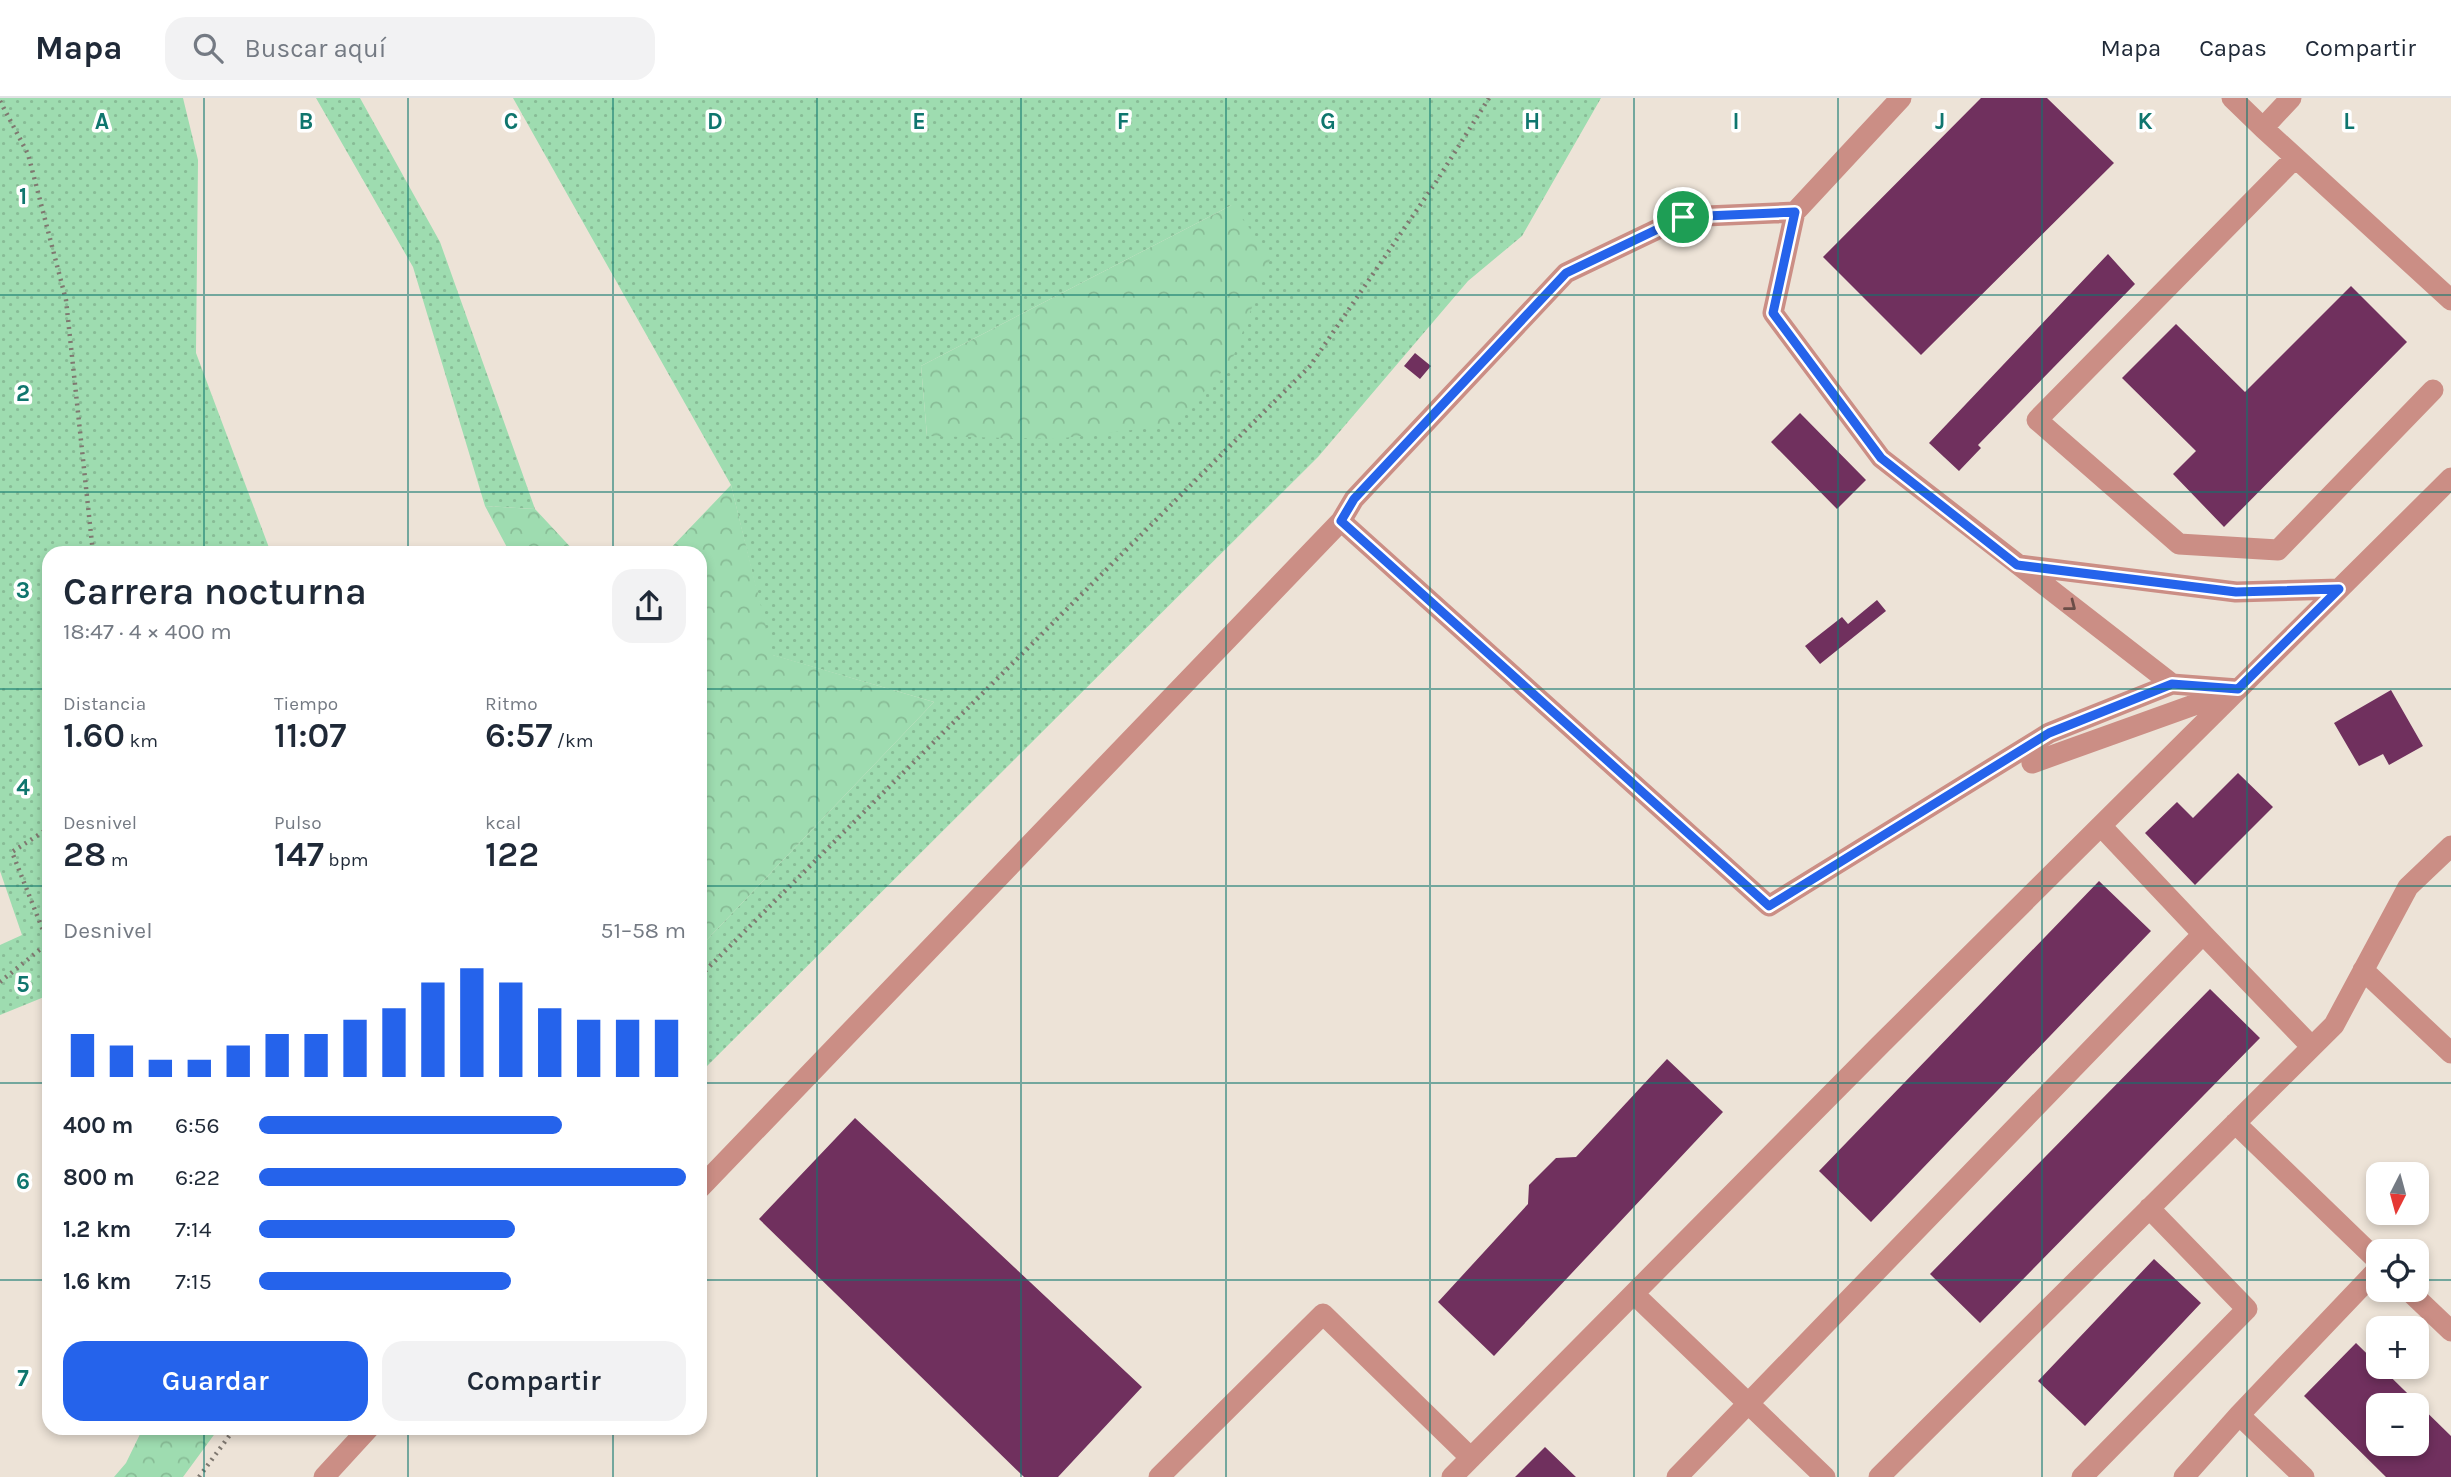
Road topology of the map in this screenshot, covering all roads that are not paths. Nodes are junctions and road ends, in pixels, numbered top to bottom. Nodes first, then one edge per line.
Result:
1 (1901, 98) edge
2 (2232, 98) edge
3 (2291, 98) edge
4 (2263, 128) junction
5 (2295, 158) junction
6 (1795, 212) junction
7 (2451, 300) edge
8 (2432, 390) dead end
9 (2451, 478) edge
10 (1341, 521) junction
11 (2017, 565) junction
12 (2339, 589) junction
13 (2172, 684) junction
14 (2238, 689) junction
15 (2032, 763) dead end
16 (2101, 826) junction
17 (2451, 846) edge
18 (2203, 933) junction
19 (2363, 970) junction
20 (2312, 1047) junction
21 (2451, 1052) edge
22 (2235, 1123) junction
23 (707, 1181) edge
24 (2150, 1208) junction
25 (2366, 1249) edge
26 (2366, 1282) edge
27 (1633, 1294) junction
28 (2421, 1302) edge
29 (2451, 1331) edge
30 (1749, 1403) junction
31 (2239, 1415) junction
32 (363, 1435) edge
33 (1471, 1458) junction
34 (324, 1477) edge
35 (1159, 1477) edge
36 (1452, 1477) edge
37 (1677, 1477) edge
38 (1825, 1477) edge
39 (1879, 1477) edge
40 (2082, 1477) edge
41 (2184, 1477) edge
42 (2304, 1477) edge

1 - 6 lane
2 - 4 lane
3 - 4 lane
4 - 5 lane
5 - 7 lane
5 - 8 lane
6 - 10 lane
6 - 11 lane
9 - 12 lane
10 - 13 lane
10 - 23 lane
11 - 12 lane
11 -> 13 lane
12 - 14 lane
13 - 14 lane
14 - 15 lane
14 - 16 lane
16 - 18 lane
16 - 27 lane
17 - 19 lane
18 - 20 lane
18 - 30 lane
19 - 20 lane
19 - 21 lane
20 - 22 lane
22 - 24 lane
22 - 25 lane
24 - 39 lane
24 - 40 lane
26 - 31 lane
27 - 30 lane
27 - 33 lane
28 - 29 lane
30 - 37 lane
30 - 38 lane
31 - 41 lane
31 - 42 lane
32 - 34 lane
33 - 35 lane
33 - 36 lane

